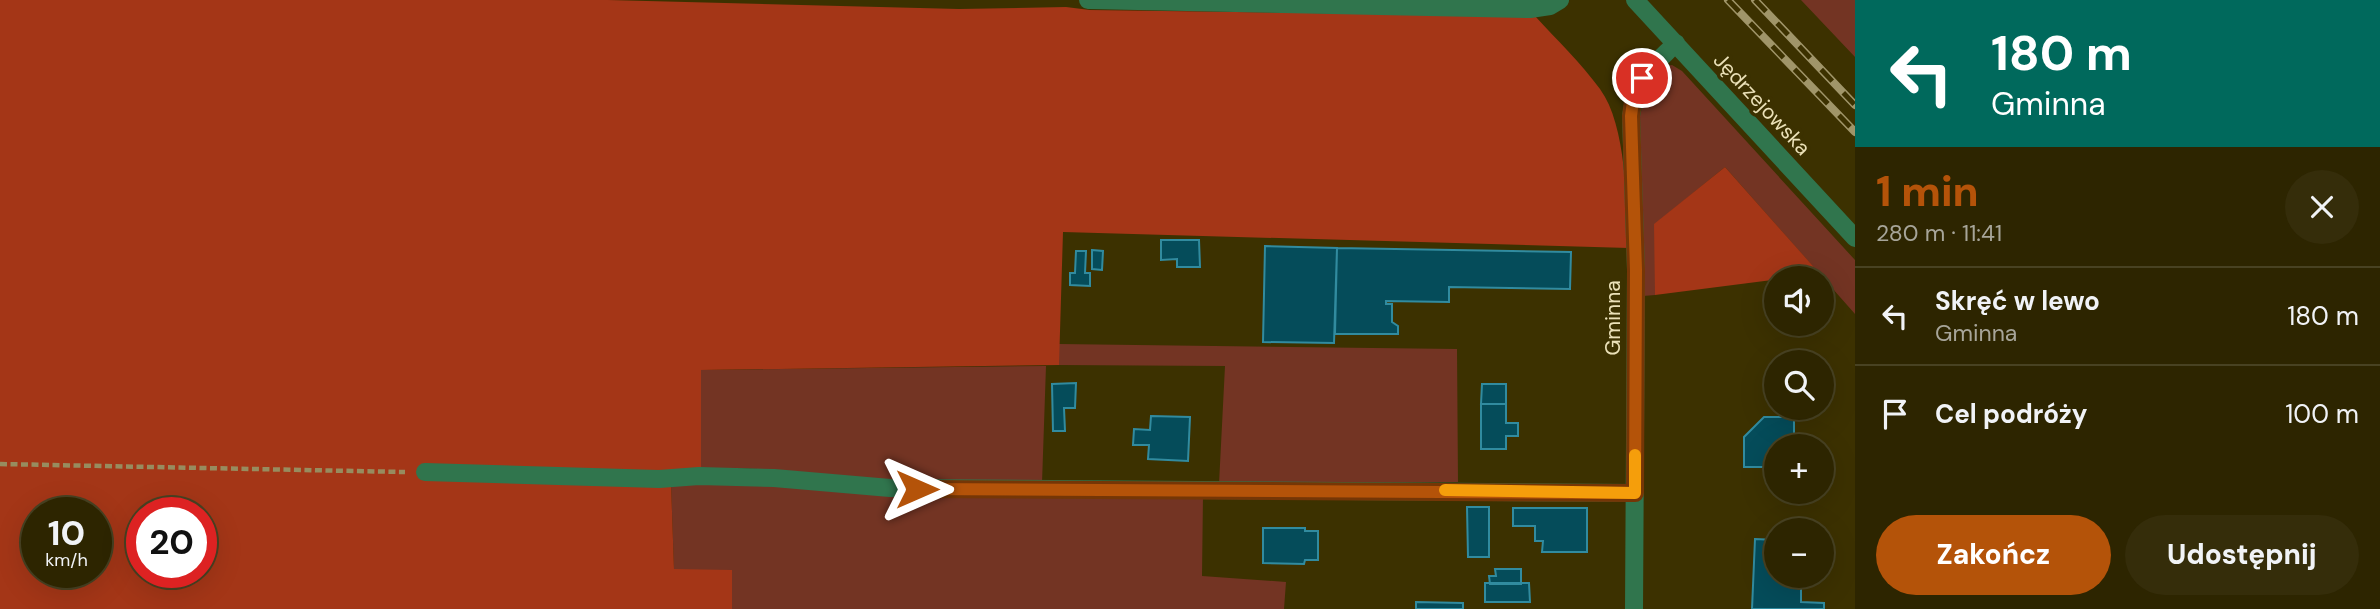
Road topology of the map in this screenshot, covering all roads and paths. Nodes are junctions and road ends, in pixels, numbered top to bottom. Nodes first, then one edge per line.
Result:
1 (1088, 0) edge
2 (1560, 0) edge
3 (1635, 0) edge
4 (1676, 43) junction
5 (1855, 238) edge
6 (0, 464) edge
7 (425, 472) joint
8 (1635, 493) junction
9 (1634, 609) edge

1 - 2 street
3 - 4 street, Jędrzejowska
4 - 5 street, Jędrzejowska
4 - 8 street, Gminna
6 - 7 path
7 - 8 street
8 - 9 street, Gminna

